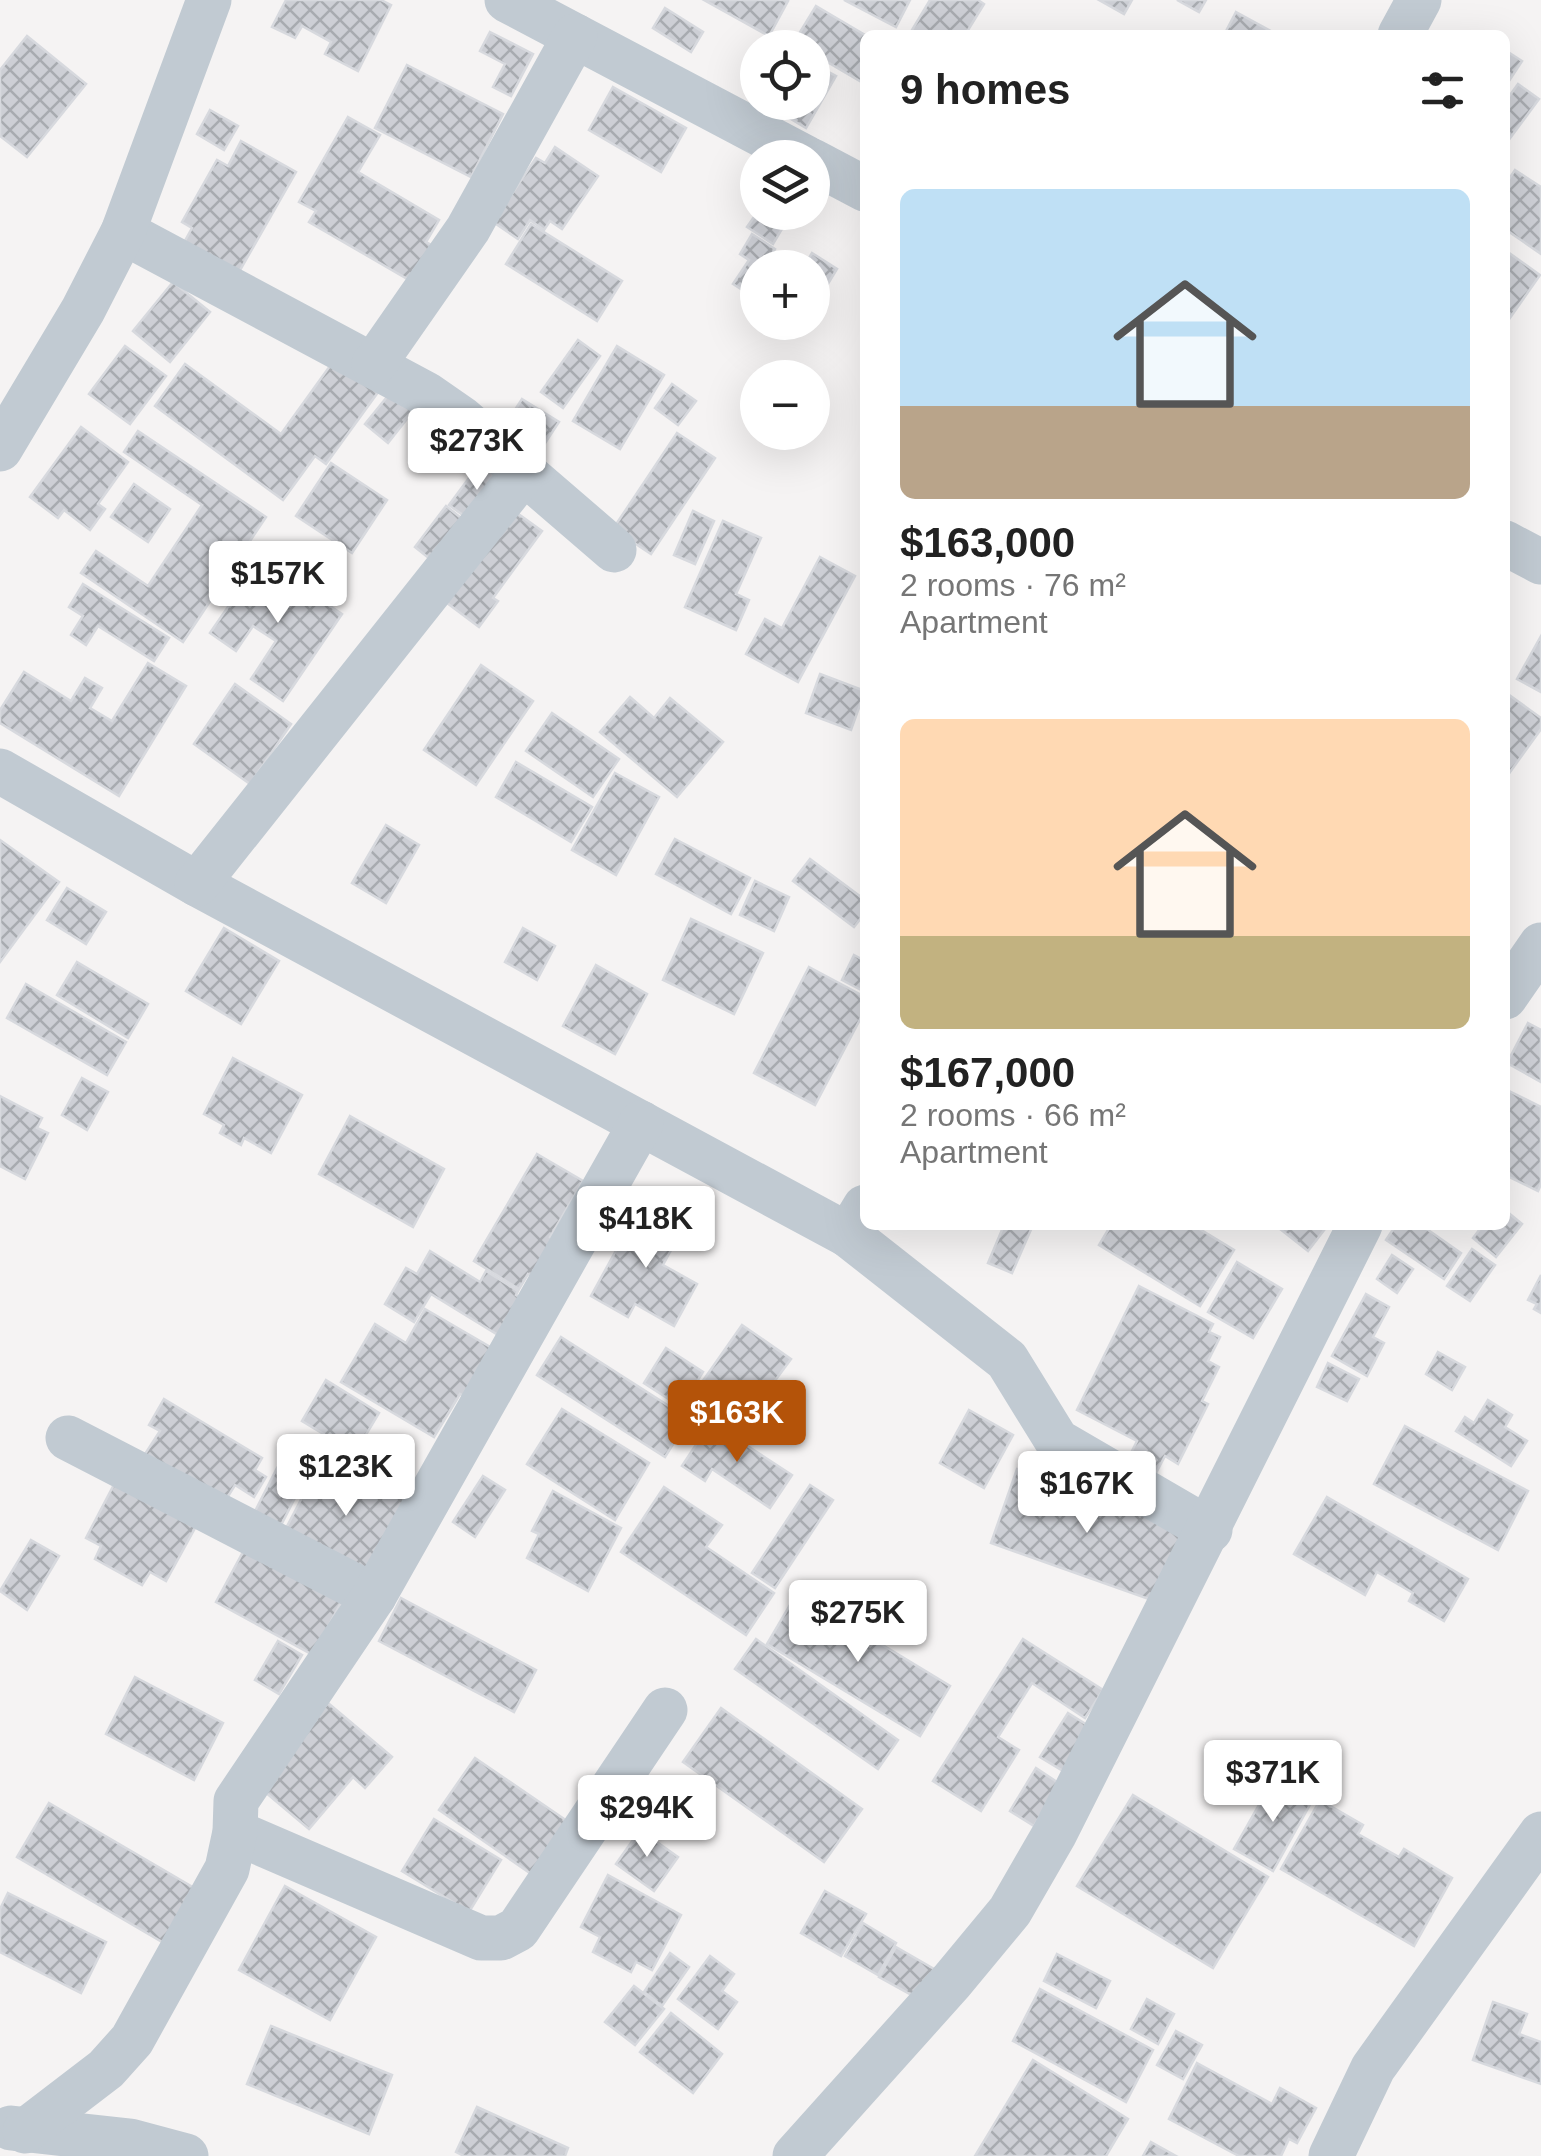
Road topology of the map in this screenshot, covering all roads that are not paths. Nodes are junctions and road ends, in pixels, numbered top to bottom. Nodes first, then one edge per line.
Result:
1 (210, 0) edge
2 (506, 0) edge
3 (1419, 0) edge
4 (1403, 30) edge
5 (576, 36) junction
6 (772, 140) edge
7 (830, 171) edge
8 (860, 186) edge
9 (123, 232) junction
10 (374, 364) junction
11 (0, 449) edge
12 (524, 472) junction
13 (1510, 546) edge
14 (614, 550) dead end
15 (1541, 562) edge
16 (0, 771) edge
17 (197, 884) junction
18 (1541, 945) edge
19 (1510, 990) edge
20 (640, 1123) junction
21 (857, 1221) edge
22 (867, 1230) edge
23 (1358, 1230) edge
24 (68, 1438) dead end
25 (1210, 1530) junction
26 (374, 1596) junction
27 (665, 1710) dead end
28 (234, 1832) junction
29 (1541, 1834) edge
30 (13, 2129) edge
31 (186, 2156) edge
32 (795, 2156) edge
33 (1332, 2156) edge

1 - 9 street
2 - 5 street
3 - 4 street
5 - 6 street
5 - 10 street
7 - 8 street
9 - 10 street
9 - 11 street
10 - 12 street
12 - 14 street
12 - 17 street
13 - 15 street
16 - 17 street
17 - 20 street
18 - 19 street
20 - 21 street
20 - 26 street
22 - 25 street
23 - 25 street
24 - 26 street
25 - 32 street
26 - 28 street
27 - 28 street
28 - 30 street
29 - 33 street
30 - 31 street

